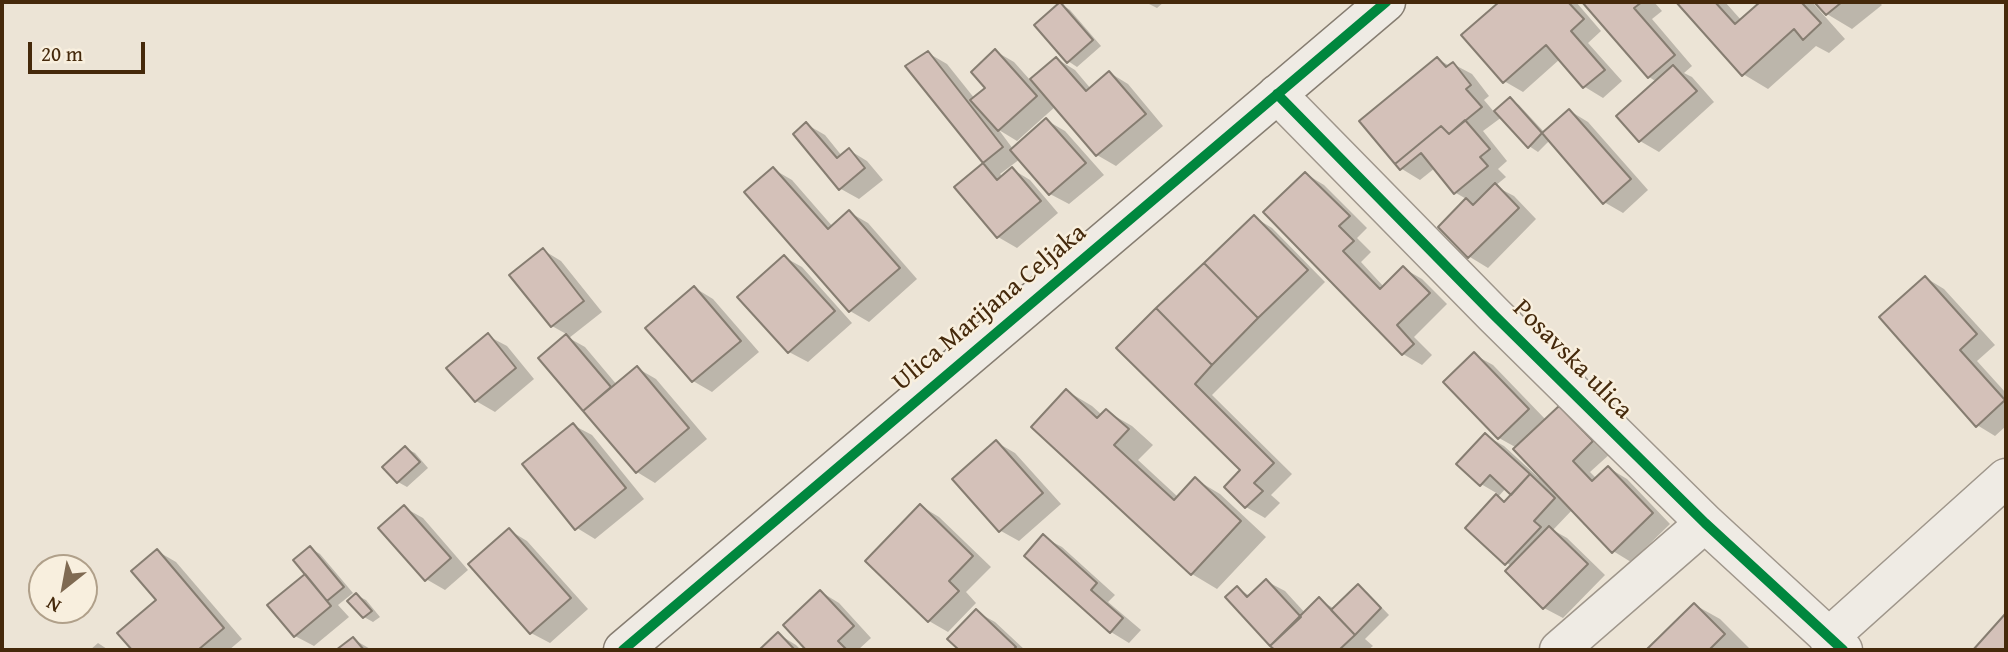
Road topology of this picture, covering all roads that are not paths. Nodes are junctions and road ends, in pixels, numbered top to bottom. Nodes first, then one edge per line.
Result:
1 (1386, 2) edge
2 (1277, 94) junction
3 (2006, 478) edge
4 (1704, 523) junction
5 (1836, 644) edge
6 (623, 650) edge
7 (1559, 650) edge

1 - 2 street, Ulica Marijana Celjaka
2 - 4 street, Posavska ulica
2 - 6 street, Ulica Marijana Celjaka
3 - 5 street
4 - 5 street, Posavska ulica
4 - 7 street

